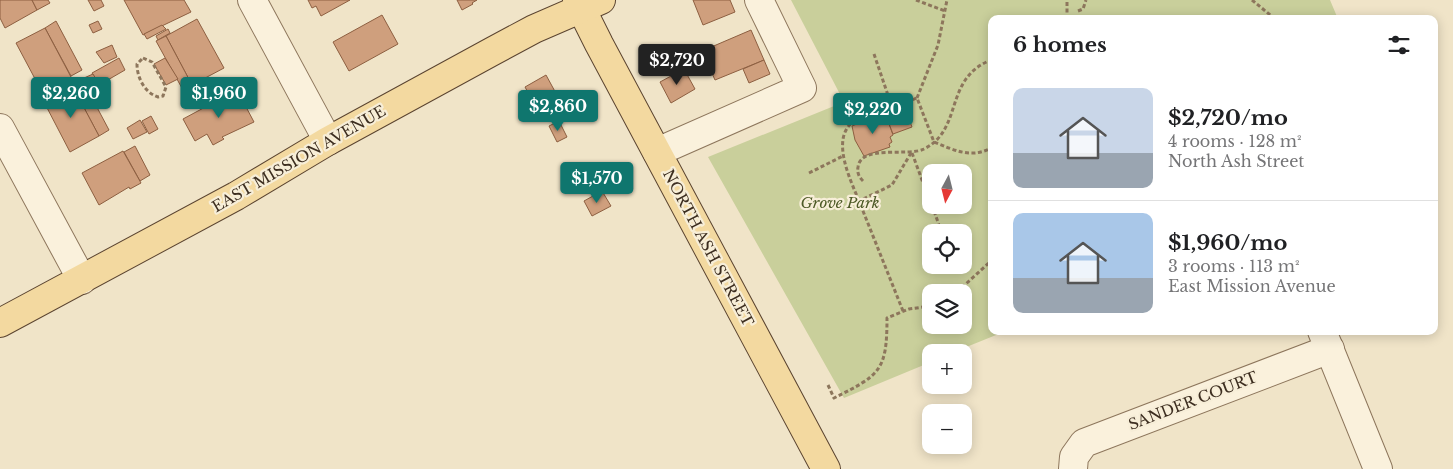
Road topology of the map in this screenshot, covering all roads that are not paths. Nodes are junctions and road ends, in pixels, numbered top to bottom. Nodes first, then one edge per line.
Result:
1 (252, 0) edge
2 (760, 0) edge
3 (586, 3) edge
4 (0, 128) edge
5 (328, 141) junction
6 (657, 152) junction
7 (82, 280) junction
8 (0, 323) edge
9 (1326, 340) edge
10 (826, 469) edge
11 (1073, 469) edge
12 (1378, 469) edge

1 - 5 street
2 - 6 street
3 - 5 main road, EAST MISSION AVENUE
3 - 6 main road, NORTH ASH STREET
4 - 7 street
5 - 7 main road, EAST MISSION AVENUE
6 - 10 main road, NORTH ASH STREET
7 - 8 main road, EAST MISSION AVENUE
9 - 11 street, SANDER COURT
9 - 12 street

